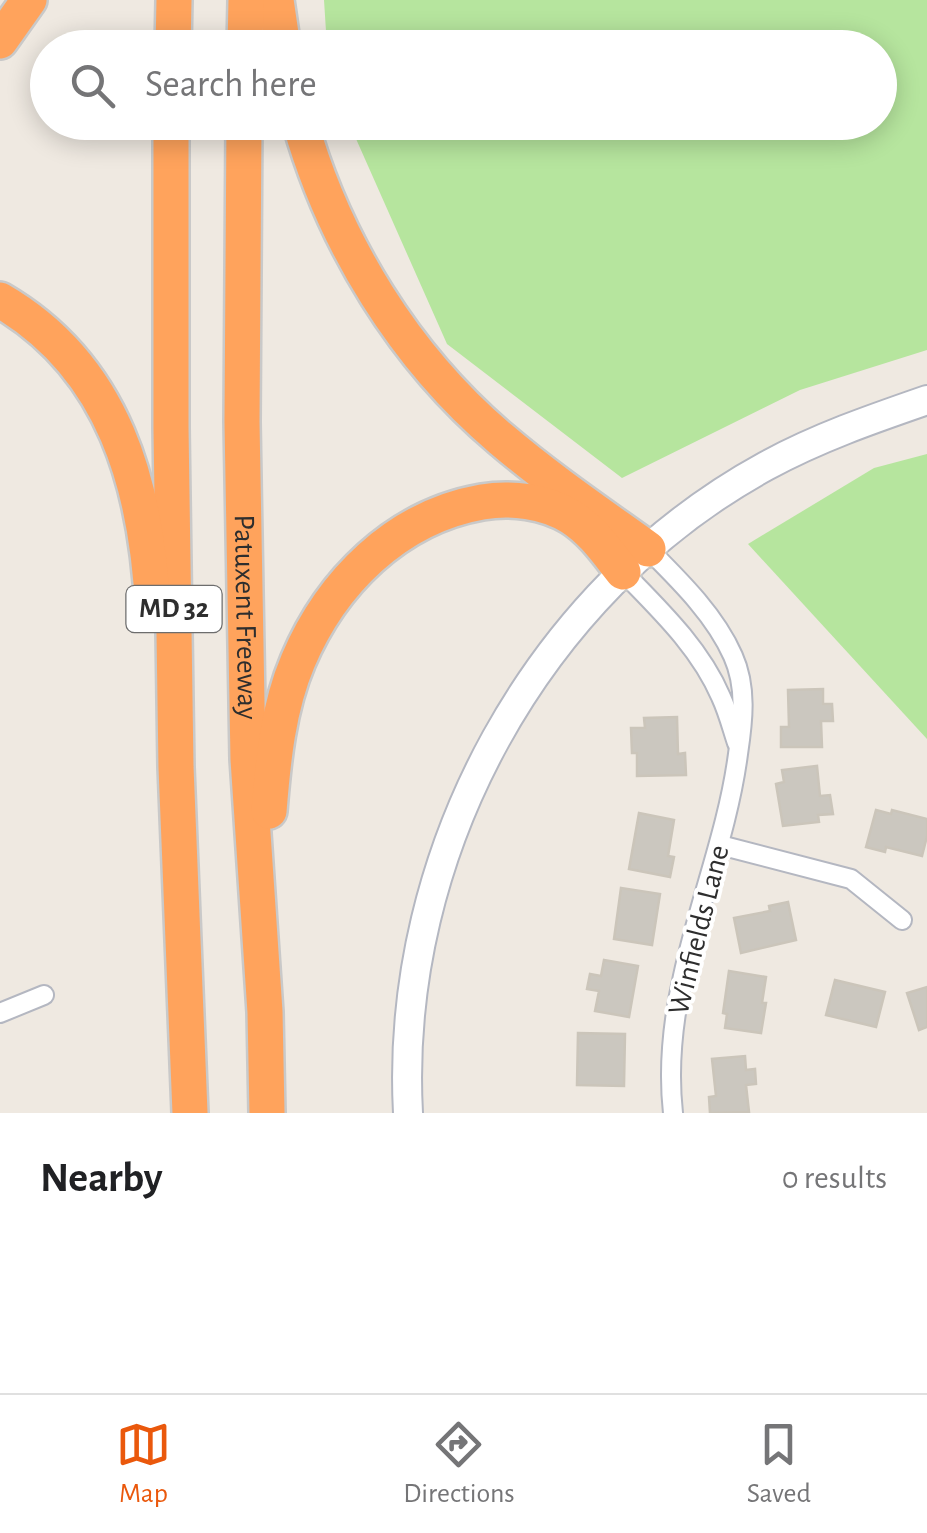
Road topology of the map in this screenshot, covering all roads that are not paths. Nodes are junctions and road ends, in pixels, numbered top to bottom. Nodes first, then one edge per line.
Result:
1 (29, 0) edge
2 (174, 0) edge
3 (246, 0) edge
4 (276, 0) edge
5 (173, 30) edge
6 (245, 30) edge
7 (280, 30) edge
8 (0, 41) edge
9 (171, 140) edge
10 (244, 140) edge
11 (305, 140) edge
12 (0, 300) edge
13 (927, 400) edge
14 (636, 560) junction
15 (739, 748) junction
16 (720, 845) junction
17 (902, 920) dead end
18 (44, 995) dead end
19 (265, 1012) junction
20 (0, 1013) edge
21 (189, 1104) edge
22 (267, 1113) edge
23 (408, 1113) edge
24 (673, 1113) edge

1 - 8 highway
2 - 5 highway
3 - 6 highway
4 - 7 highway
9 - 21 highway, MD 32
10 - 19 highway, Patuxent Freeway / MD 32
11 - 14 highway
12 - 21 highway
13 - 14 main road
14 - 15 street, Winfields Lane
14 - 15 street, Winfields Lane
14 - 19 highway
14 - 23 main road
15 - 16 street, Winfields Lane
16 - 17 street
16 - 24 street, Winfields Lane
18 - 20 street
19 - 22 highway, Patuxent Freeway / MD 32

